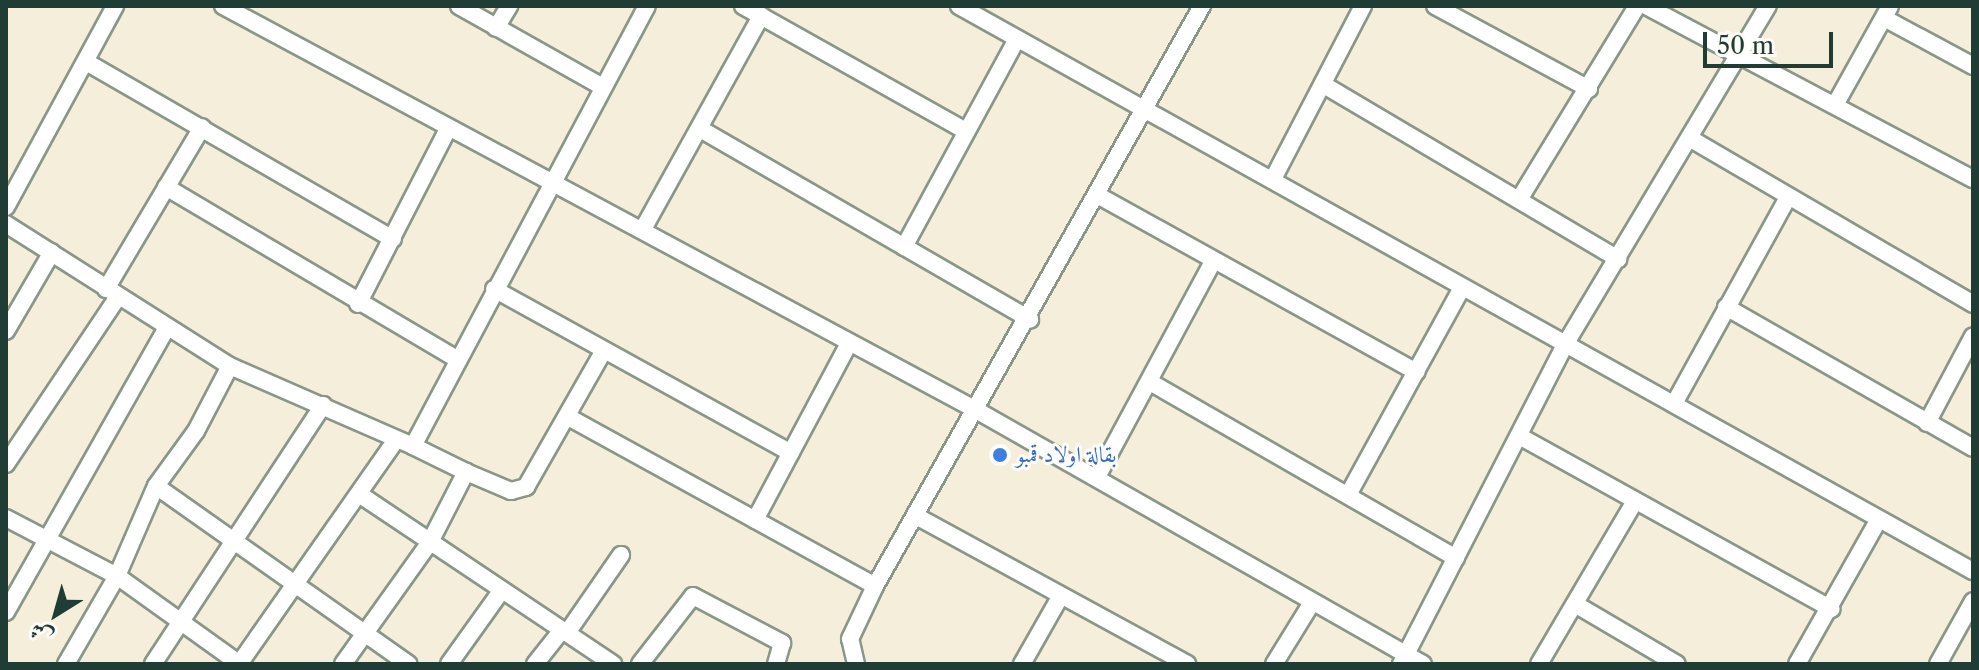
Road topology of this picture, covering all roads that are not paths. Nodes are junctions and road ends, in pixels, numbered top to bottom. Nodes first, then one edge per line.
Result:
1 (115, 6) edge
2 (459, 6) edge
3 (509, 6) edge
4 (647, 6) edge
5 (743, 6) edge
6 (959, 6) edge
7 (1363, 6) edge
8 (1435, 6) edge
9 (1637, 6) edge
10 (1646, 6) edge
11 (1768, 6) edge
12 (231, 8) edge
13 (1195, 8) edge
14 (1887, 12) edge
15 (761, 16) junction
16 (496, 28) junction
17 (1017, 39) junction
18 (1741, 56) junction
19 (88, 63) junction
20 (1973, 66) edge
21 (1324, 85) junction
22 (603, 87) junction
23 (1589, 89) junction
24 (1835, 105) junction
25 (1147, 109) junction
26 (202, 127) junction
27 (702, 130) junction
28 (447, 131) junction
29 (966, 131) junction
30 (1691, 139) junction
31 (1274, 177) junction
32 (1973, 179) edge
33 (166, 187) junction
34 (548, 187) junction
35 (1099, 196) junction
36 (1788, 197) junction
37 (1520, 198) junction
38 (6, 207) edge
39 (643, 229) junction
40 (8, 230) edge
41 (393, 239) junction
42 (904, 247) junction
43 (52, 252) junction
44 (1618, 259) junction
45 (1212, 263) junction
46 (494, 289) junction
47 (1460, 291) junction
48 (112, 293) junction
49 (358, 304) junction
50 (1973, 304) edge
51 (1726, 307) junction
52 (1030, 319) junction
53 (167, 327) junction
54 (6, 331) edge
55 (1973, 336) edge
56 (849, 343) junction
57 (1566, 343) junction
58 (603, 352) junction
59 (458, 360) junction
60 (230, 366) junction
61 (1417, 372) junction
62 (1150, 382) junction
63 (1675, 402) junction
64 (323, 405) junction
65 (976, 410) junction
66 (570, 418) junction
67 (1927, 423) junction
68 (1521, 437) junction
69 (396, 440) junction
70 (413, 446) junction
71 (1973, 448) edge
72 (791, 453) junction
73 (6, 464) edge
74 (466, 472) junction
75 (1097, 477) junction
76 (156, 486) junction
77 (359, 494) junction
78 (1348, 495) junction
79 (1635, 501) junction
80 (916, 516) junction
81 (6, 518) edge
82 (755, 520) junction
83 (1878, 521) junction
84 (50, 540) junction
85 (236, 540) junction
86 (430, 542) junction
87 (621, 555) dead end
88 (1456, 558) junction
89 (1973, 571) edge
90 (117, 576) junction
91 (293, 584) junction
92 (875, 586) junction
93 (502, 590) junction
94 (1060, 597) junction
95 (1973, 601) edge
96 (1311, 604) junction
97 (1575, 604) junction
98 (1831, 609) junction
99 (6, 612) edge
100 (179, 626) junction
101 (365, 632) junction
102 (564, 632) junction
103 (1403, 659) edge
104 (66, 664) edge
105 (153, 664) edge
106 (239, 664) edge
107 (343, 664) edge
108 (408, 664) edge
109 (449, 664) edge
110 (535, 664) edge
111 (613, 664) edge
112 (640, 664) edge
113 (776, 664) edge
114 (856, 664) edge
115 (1022, 664) edge
116 (1187, 664) edge
117 (1274, 664) edge
118 (1423, 664) edge
119 (1539, 664) edge
120 (1677, 664) edge
121 (1797, 664) edge
122 (1938, 664) edge

1 - 19 street
2 - 16 street
3 - 16 street
4 - 22 street
5 - 15 street
6 - 17 street
7 - 21 street
8 - 23 street
9 - 23 street
10 - 18 street
11 - 18 street
12 - 28 street
13 - 25 street
14 - 20 street
14 - 24 street
15 - 27 street
15 - 29 street
16 - 22 street
17 - 25 street
17 - 29 street
18 - 24 street
18 - 30 street
19 - 26 street
19 - 38 street
21 - 31 street
21 - 37 street
22 - 34 street
23 - 37 street
24 - 32 street
25 - 31 street
25 - 35 street
26 - 33 street
26 - 41 street
27 - 39 street
27 - 42 street
28 - 34 street
28 - 41 street
29 - 42 street
30 - 36 street
30 - 44 street
31 - 47 street
33 - 48 street
33 - 49 street
34 - 39 street
34 - 46 street
35 - 45 street
35 - 52 street
36 - 50 street
36 - 51 street
37 - 44 street
39 - 56 street
40 - 43 street
41 - 49 street
42 - 52 street
43 - 48 street
43 - 54 street
44 - 57 street
45 - 61 street
45 - 62 street
46 - 58 street
46 - 59 street
47 - 57 street
47 - 61 street
48 - 53 street
48 - 73 street
49 - 59 street
51 - 63 street
51 - 67 street
52 - 65 street
53 - 60 street
53 - 84 street
55 - 67 street
56 - 65 street
56 - 72 street
57 - 63 street
57 - 68 street
58 - 66 street
58 - 72 street
59 - 70 street
60 - 64 street
60 - 76 street
61 - 78 street
62 - 75 street
62 - 78 street
63 - 83 street
64 - 69 street
64 - 85 street
65 - 75 street
65 - 80 street
66 - 74 street
66 - 82 street
67 - 71 street
68 - 79 street
68 - 88 street
69 - 70 street
69 - 77 street
70 - 74 street
72 - 82 street
74 - 86 street
75 - 96 street
76 - 85 street
76 - 90 street
77 - 86 street
77 - 91 street
78 - 88 street
79 - 97 street
79 - 98 street
80 - 92 street
80 - 94 street
81 - 84 street
82 - 92 street
83 - 89 street
83 - 98 street
84 - 90 street
84 - 99 street
85 - 91 street
85 - 100 street
86 - 93 street
86 - 101 street
87 - 102 street
88 - 103 street
90 - 100 street
90 - 104 street
91 - 101 street
91 - 106 street
92 - 114 street
93 - 102 street
93 - 109 street
94 - 115 street
94 - 116 street
95 - 122 street
96 - 103 street
96 - 117 street
97 - 119 street
97 - 120 street
98 - 121 street
100 - 105 street
100 - 106 street
101 - 107 street
101 - 108 street
102 - 110 street
102 - 111 street
103 - 118 street
112 - 113 street

